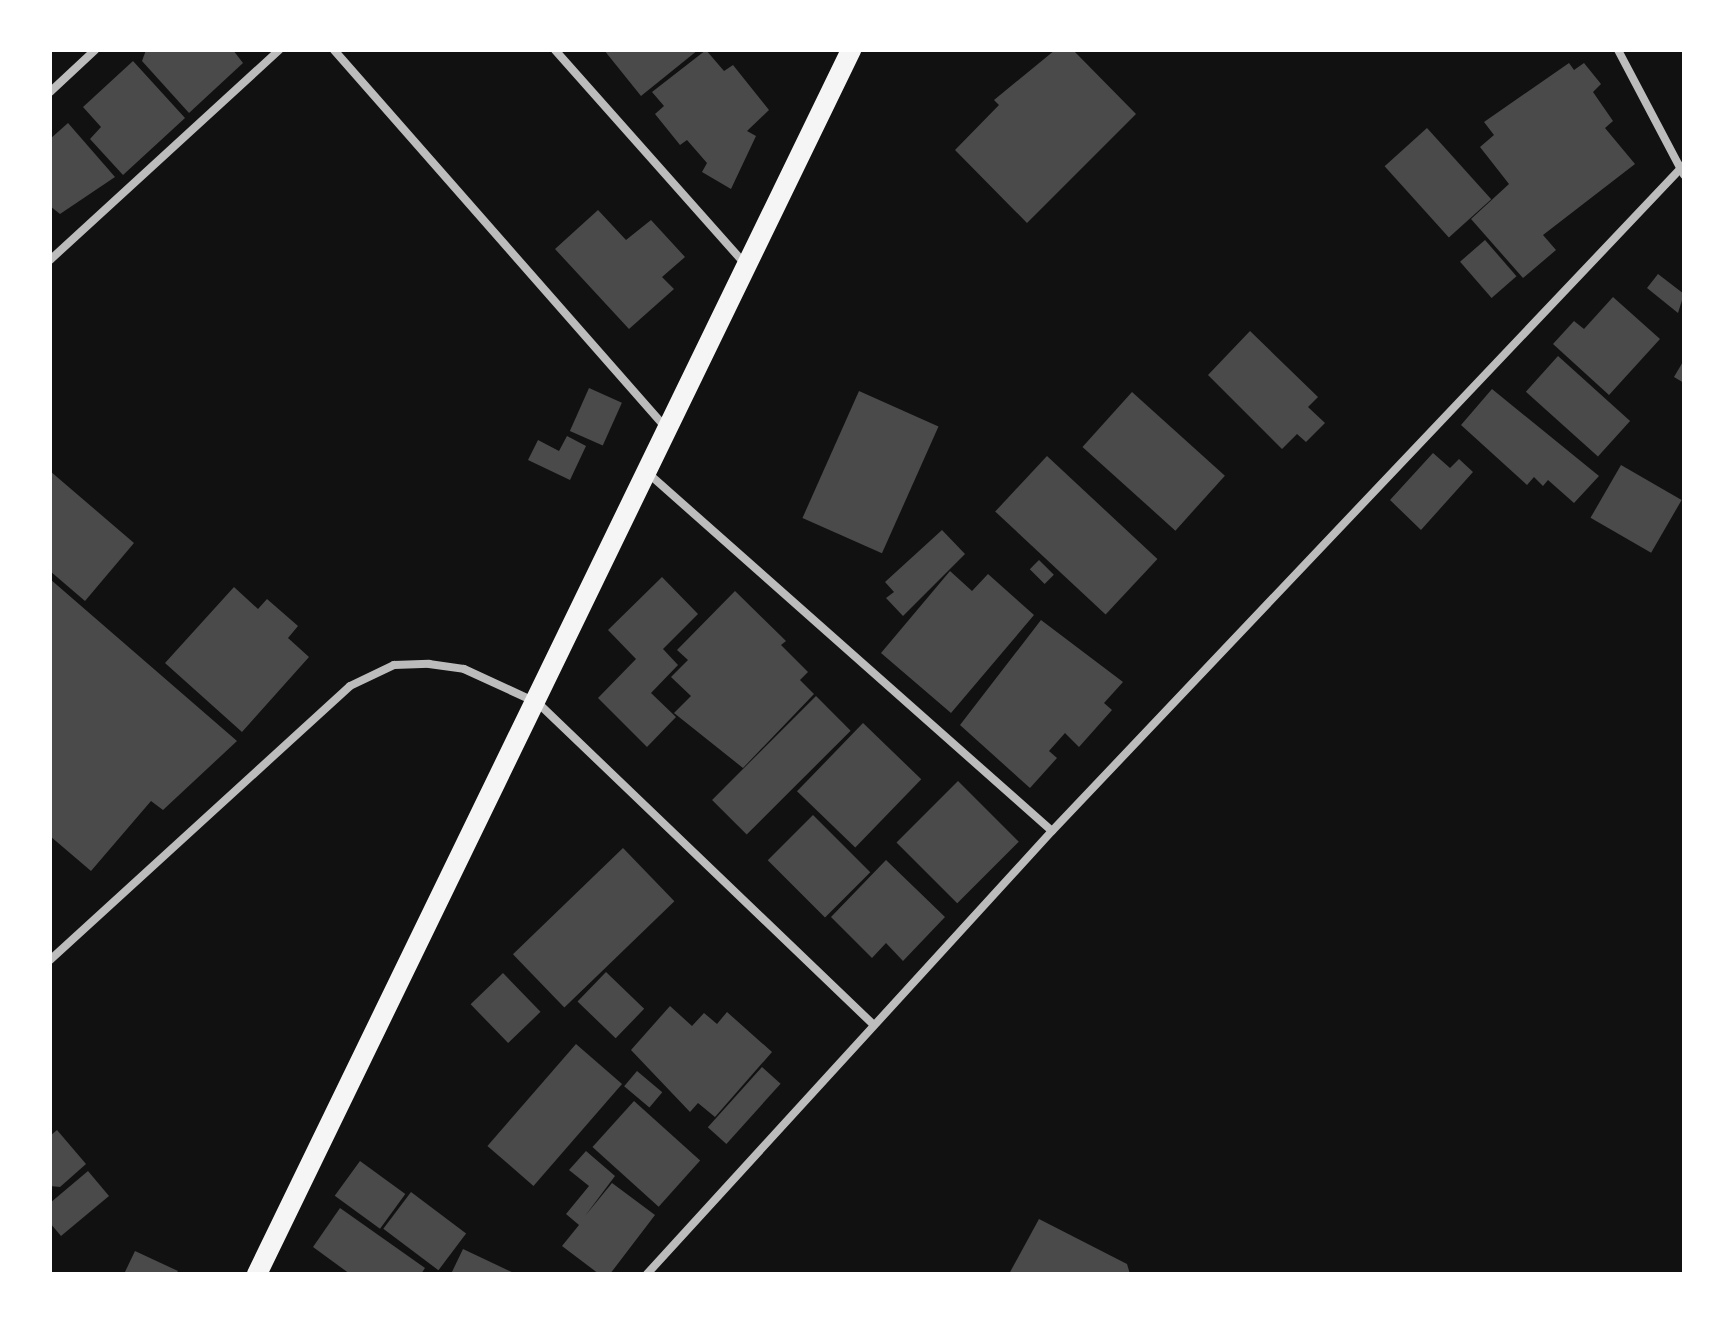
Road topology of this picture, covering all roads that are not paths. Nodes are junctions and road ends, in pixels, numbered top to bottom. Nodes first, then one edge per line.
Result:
1 (95, 50) edge
2 (279, 50) edge
3 (334, 50) edge
4 (555, 50) edge
5 (851, 50) edge
6 (1618, 50) edge
7 (50, 92) edge
8 (1682, 170) edge
9 (50, 260) edge
10 (745, 264) junction
11 (667, 428) junction
12 (644, 469) junction
13 (538, 703) junction
14 (1052, 831) junction
15 (50, 960) edge
16 (873, 1024) junction
17 (257, 1274) edge
18 (647, 1274) edge

1 - 7 street
2 - 9 street
3 - 11 street
4 - 10 street
5 - 10 main road
6 - 8 street
8 - 14 street
10 - 11 main road
11 - 12 main road
12 - 13 main road
12 - 14 street
13 - 15 street
13 - 16 street
13 - 17 main road
14 - 16 street
16 - 18 street

